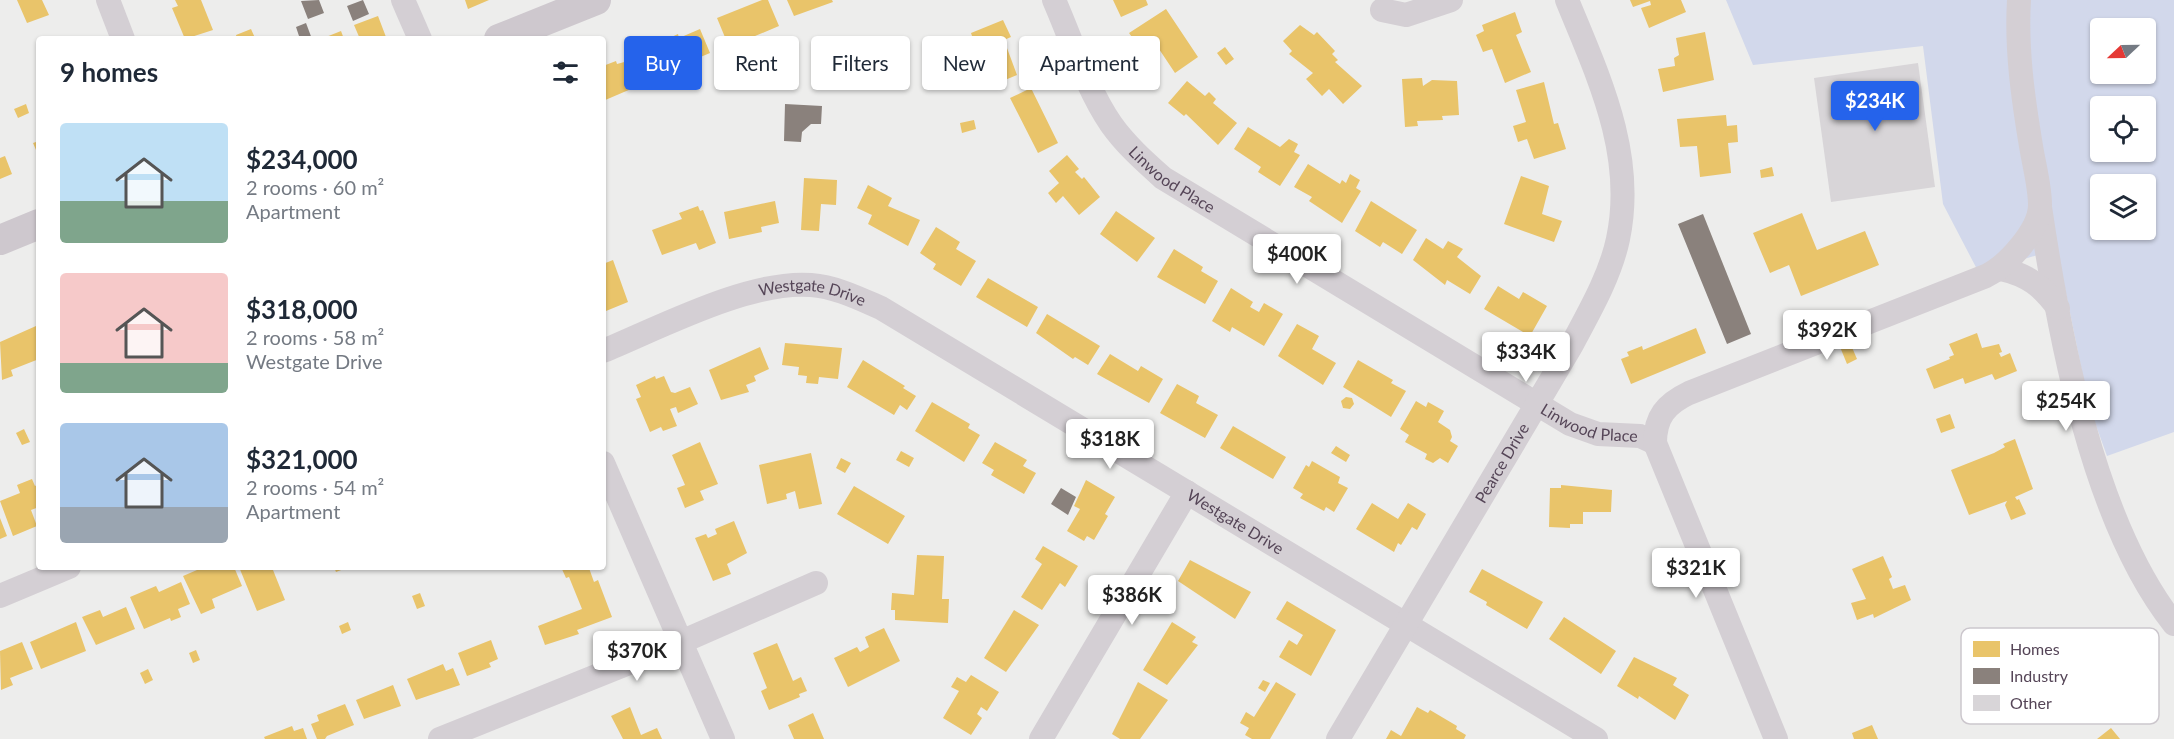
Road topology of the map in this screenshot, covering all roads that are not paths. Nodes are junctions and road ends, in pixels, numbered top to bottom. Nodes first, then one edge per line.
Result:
1 (108, 0) edge
2 (403, 0) edge
3 (596, 0) edge
4 (1054, 0) edge
5 (1451, 0) edge
6 (1567, 0) edge
7 (2019, 0) edge
8 (1382, 10) dead end
9 (122, 36) edge
10 (419, 36) edge
11 (506, 36) edge
12 (2040, 207) junction
13 (36, 225) edge
14 (0, 240) edge
15 (1994, 272) junction
16 (2059, 310) junction
17 (606, 350) edge
18 (1538, 405) junction
19 (1655, 443) junction
20 (606, 469) edge
21 (1187, 492) junction
22 (62, 570) edge
23 (816, 583) dead end
24 (0, 596) edge
25 (1407, 624) junction
26 (2174, 624) edge
27 (681, 642) junction
28 (440, 739) edge
29 (723, 739) edge
30 (1041, 739) edge
31 (1338, 739) edge
32 (1596, 739) edge
33 (1776, 739) edge

1 - 9 street
2 - 10 street
3 - 11 main road
4 - 18 street, Linwood Place
5 - 8 street
6 - 18 street, Pearce Drive
7 - 12 street
12 - 15 street
12 - 16 street
13 - 14 main road
15 - 16 street
15 - 19 street, Linwood Place
16 - 26 street
17 - 21 street, Westgate Drive
18 - 19 street, Linwood Place
18 - 25 street, Pearce Drive
19 - 33 street
20 - 27 street
21 - 25 street, Westgate Drive
21 - 30 street
22 - 24 street
23 - 27 street
25 - 31 street, Pearce Drive
25 - 32 street, Westgate Drive
27 - 28 street
27 - 29 street

